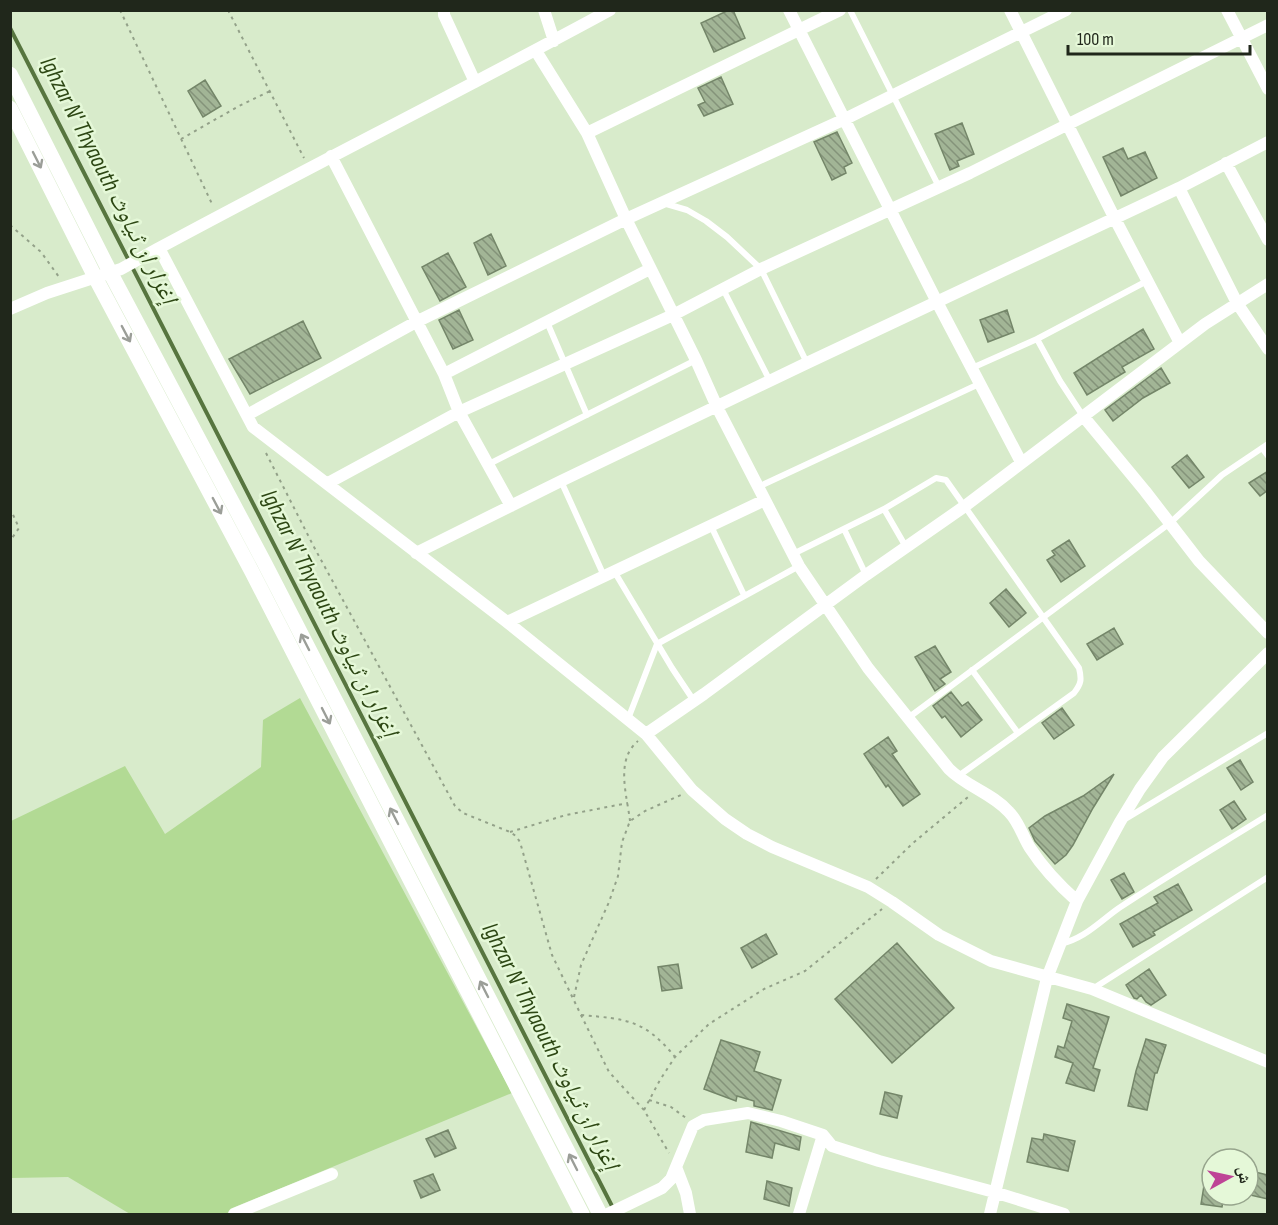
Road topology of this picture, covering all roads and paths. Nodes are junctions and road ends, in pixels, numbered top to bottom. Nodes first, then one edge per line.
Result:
1 (120, 10) edge
2 (228, 10) edge
3 (444, 10) edge
4 (543, 10) edge
5 (610, 10) edge
6 (789, 10) edge
7 (840, 10) edge
8 (850, 10) edge
9 (1010, 10) edge
10 (1066, 10) edge
11 (1227, 10) edge
12 (1268, 25) edge
13 (799, 31) junction
14 (1021, 33) junction
15 (1242, 38) junction
16 (554, 41) junction
17 (537, 51) junction
18 (10, 74) edge
19 (475, 82) junction
20 (1268, 89) edge
21 (270, 91) junction
22 (892, 96) junction
23 (10, 108) edge
24 (845, 119) junction
25 (1068, 125) junction
26 (587, 133) junction
27 (181, 139) junction
28 (1268, 142) edge
29 (332, 156) junction
30 (1226, 164) junction
31 (314, 165) junction
32 (940, 188) junction
33 (1179, 188) junction
34 (663, 202) junction
35 (891, 211) junction
36 (218, 216) junction
37 (1114, 217) junction
38 (626, 219) junction
39 (10, 225) edge
40 (1268, 240) edge
41 (159, 248) junction
42 (650, 269) junction
43 (761, 269) junction
44 (109, 273) junction
45 (1147, 281) junction
46 (1268, 284) edge
47 (65, 287) junction
48 (722, 289) junction
49 (937, 302) junction
50 (1237, 303) junction
51 (10, 309) edge
52 (673, 315) junction
53 (416, 322) junction
54 (547, 322) junction
55 (1037, 339) junction
56 (1180, 343) junction
57 (1268, 349) edge
58 (696, 360) junction
59 (807, 363) junction
60 (565, 364) junction
61 (972, 368) junction
62 (444, 374) junction
63 (770, 381) junction
64 (979, 384) junction
65 (717, 407) junction
66 (459, 412) junction
67 (247, 415) junction
68 (587, 415) junction
69 (1083, 416) junction
70 (1265, 446) edge
71 (263, 447) dead end
72 (1268, 456) edge
73 (1021, 462) junction
74 (489, 464) junction
75 (561, 481) junction
76 (328, 483) junction
77 (758, 487) junction
78 (765, 500) junction
79 (512, 506) junction
80 (965, 506) junction
81 (10, 508) edge
82 (884, 509) junction
83 (1170, 523) junction
84 (711, 526) junction
85 (844, 530) junction
86 (10, 541) edge
87 (906, 548) junction
88 (416, 553) junction
89 (793, 554) junction
90 (799, 566) junction
91 (609, 574) junction
92 (866, 575) junction
93 (744, 595) junction
94 (824, 606) junction
95 (1042, 618) junction
96 (507, 622) junction
97 (1268, 633) edge
98 (657, 644) junction
99 (1268, 653) edge
100 (972, 670) junction
101 (694, 701) junction
102 (908, 718) junction
103 (628, 720) junction
104 (1018, 733) junction
105 (1268, 733) edge
106 (646, 734) junction
107 (957, 777) junction
108 (977, 789) junction
109 (692, 790) junction
110 (628, 803) junction
111 (1268, 815) edge
112 (630, 820) junction
113 (1120, 822) junction
114 (510, 832) junction
115 (1268, 877) edge
116 (868, 887) junction
117 (1077, 901) junction
118 (892, 902) junction
119 (1060, 944) junction
120 (1047, 978) junction
121 (1092, 989) junction
122 (573, 999) junction
123 (581, 1015) junction
124 (675, 1057) junction
125 (1265, 1058) edge
126 (649, 1100) junction
127 (644, 1110) junction
128 (693, 1126) junction
129 (823, 1135) junction
130 (676, 1167) junction
131 (332, 1174) dead end
132 (994, 1192) junction
133 (609, 1214) edge
134 (234, 1215) edge
135 (582, 1215) edge
136 (600, 1215) edge
137 (690, 1215) edge
138 (800, 1215) edge
139 (990, 1215) edge
140 (1064, 1215) edge

1 - 27 path
2 - 21 path
3 - 19 street
4 - 16 street
5 - 16 street
6 - 13 street
7 - 13 street
8 - 22 lane
9 - 14 street
10 - 14 street
11 - 15 street
12 - 15 street
13 - 24 street
13 - 26 street
14 - 22 street
14 - 25 street
15 - 20 street
15 - 25 street
16 - 17 street
17 - 19 street
17 - 26 street
18 - 44 street
19 - 29 street
21 - 27 path
21 - 31 path
22 - 24 street
22 - 32 lane
23 -> 44 street
24 - 34 street
24 - 35 street
25 - 32 street
25 - 37 street
26 - 38 street
27 - 36 path
28 - 30 street
29 - 31 street
29 - 53 street
30 - 33 street
30 - 40 street
31 - 36 street
32 - 35 street
33 - 37 street
33 - 50 street
34 - 38 street
34 - 43 lane
35 - 43 street
35 - 49 street
36 - 41 street
37 - 45 street
37 - 49 street
38 - 42 street
38 - 53 street
39 - 47 path
41 - 44 street
41 - 67 street
42 - 52 street
42 - 54 street
43 - 48 street
43 - 59 lane
44 - 47 street
44 -> 135 street
136 -> 44 street
45 - 55 lane
45 - 56 street
46 - 50 street
47 - 51 street
48 - 52 street
48 - 63 lane
49 - 59 street
49 - 61 street
50 - 56 street
50 - 57 street
52 - 58 street
52 - 60 street
53 - 62 street
53 - 67 street
54 - 60 lane
54 - 62 street
55 - 61 lane
55 - 69 lane
56 - 69 street
58 - 65 street
58 - 68 lane
59 - 63 street
60 - 66 street
60 - 68 lane
61 - 64 street
62 - 66 street
63 - 65 street
64 - 73 street
64 - 77 lane
65 - 75 street
65 - 77 street
66 - 74 street
66 - 76 street
67 - 76 street
68 - 74 lane
69 - 73 street
69 - 83 street
70 - 72 lane
70 - 83 lane
71 - 114 path
73 - 80 street
74 - 79 street
75 - 79 street
75 - 91 lane
76 - 88 street
77 - 78 street
78 - 84 street
78 - 89 street
79 - 88 street
80 - 82 lane
80 - 87 street
80 - 95 lane
81 - 86 path
82 - 85 lane
82 - 87 lane
83 - 95 lane
83 - 97 street
84 - 91 street
84 - 93 lane
85 - 89 lane
85 - 92 lane
87 - 92 street
88 - 96 street
89 - 90 street
90 - 93 lane
90 - 94 street
91 - 96 street
91 - 98 lane
92 - 94 street
93 - 98 lane
94 - 101 street
94 - 102 street
95 - 100 lane
95 - 104 lane
96 - 103 street
98 - 101 lane
98 - 103 lane
99 - 113 street
100 - 102 lane
100 - 104 lane
101 - 106 street
102 - 107 street
103 - 106 street
104 - 107 lane
105 - 113 lane
106 - 109 street
106 - 110 path
107 - 108 street
108 - 116 path
108 - 117 street
109 - 112 path
109 - 116 street
110 - 112 path
110 - 114 path
111 - 119 lane
112 - 122 path
113 - 117 street
114 - 122 path
115 - 121 lane
116 - 118 street
117 - 119 street
118 - 120 street
118 - 124 path
119 - 120 street
120 - 121 street
120 - 132 street
121 - 125 street
122 - 123 path
123 - 124 path
123 - 127 path
124 - 126 path
126 - 127 path
126 - 128 path
127 - 130 path
128 - 129 street
128 - 130 street
129 - 132 street
129 - 138 street
130 - 133 street
130 - 137 street
131 - 134 street
132 - 139 street
132 - 140 street

